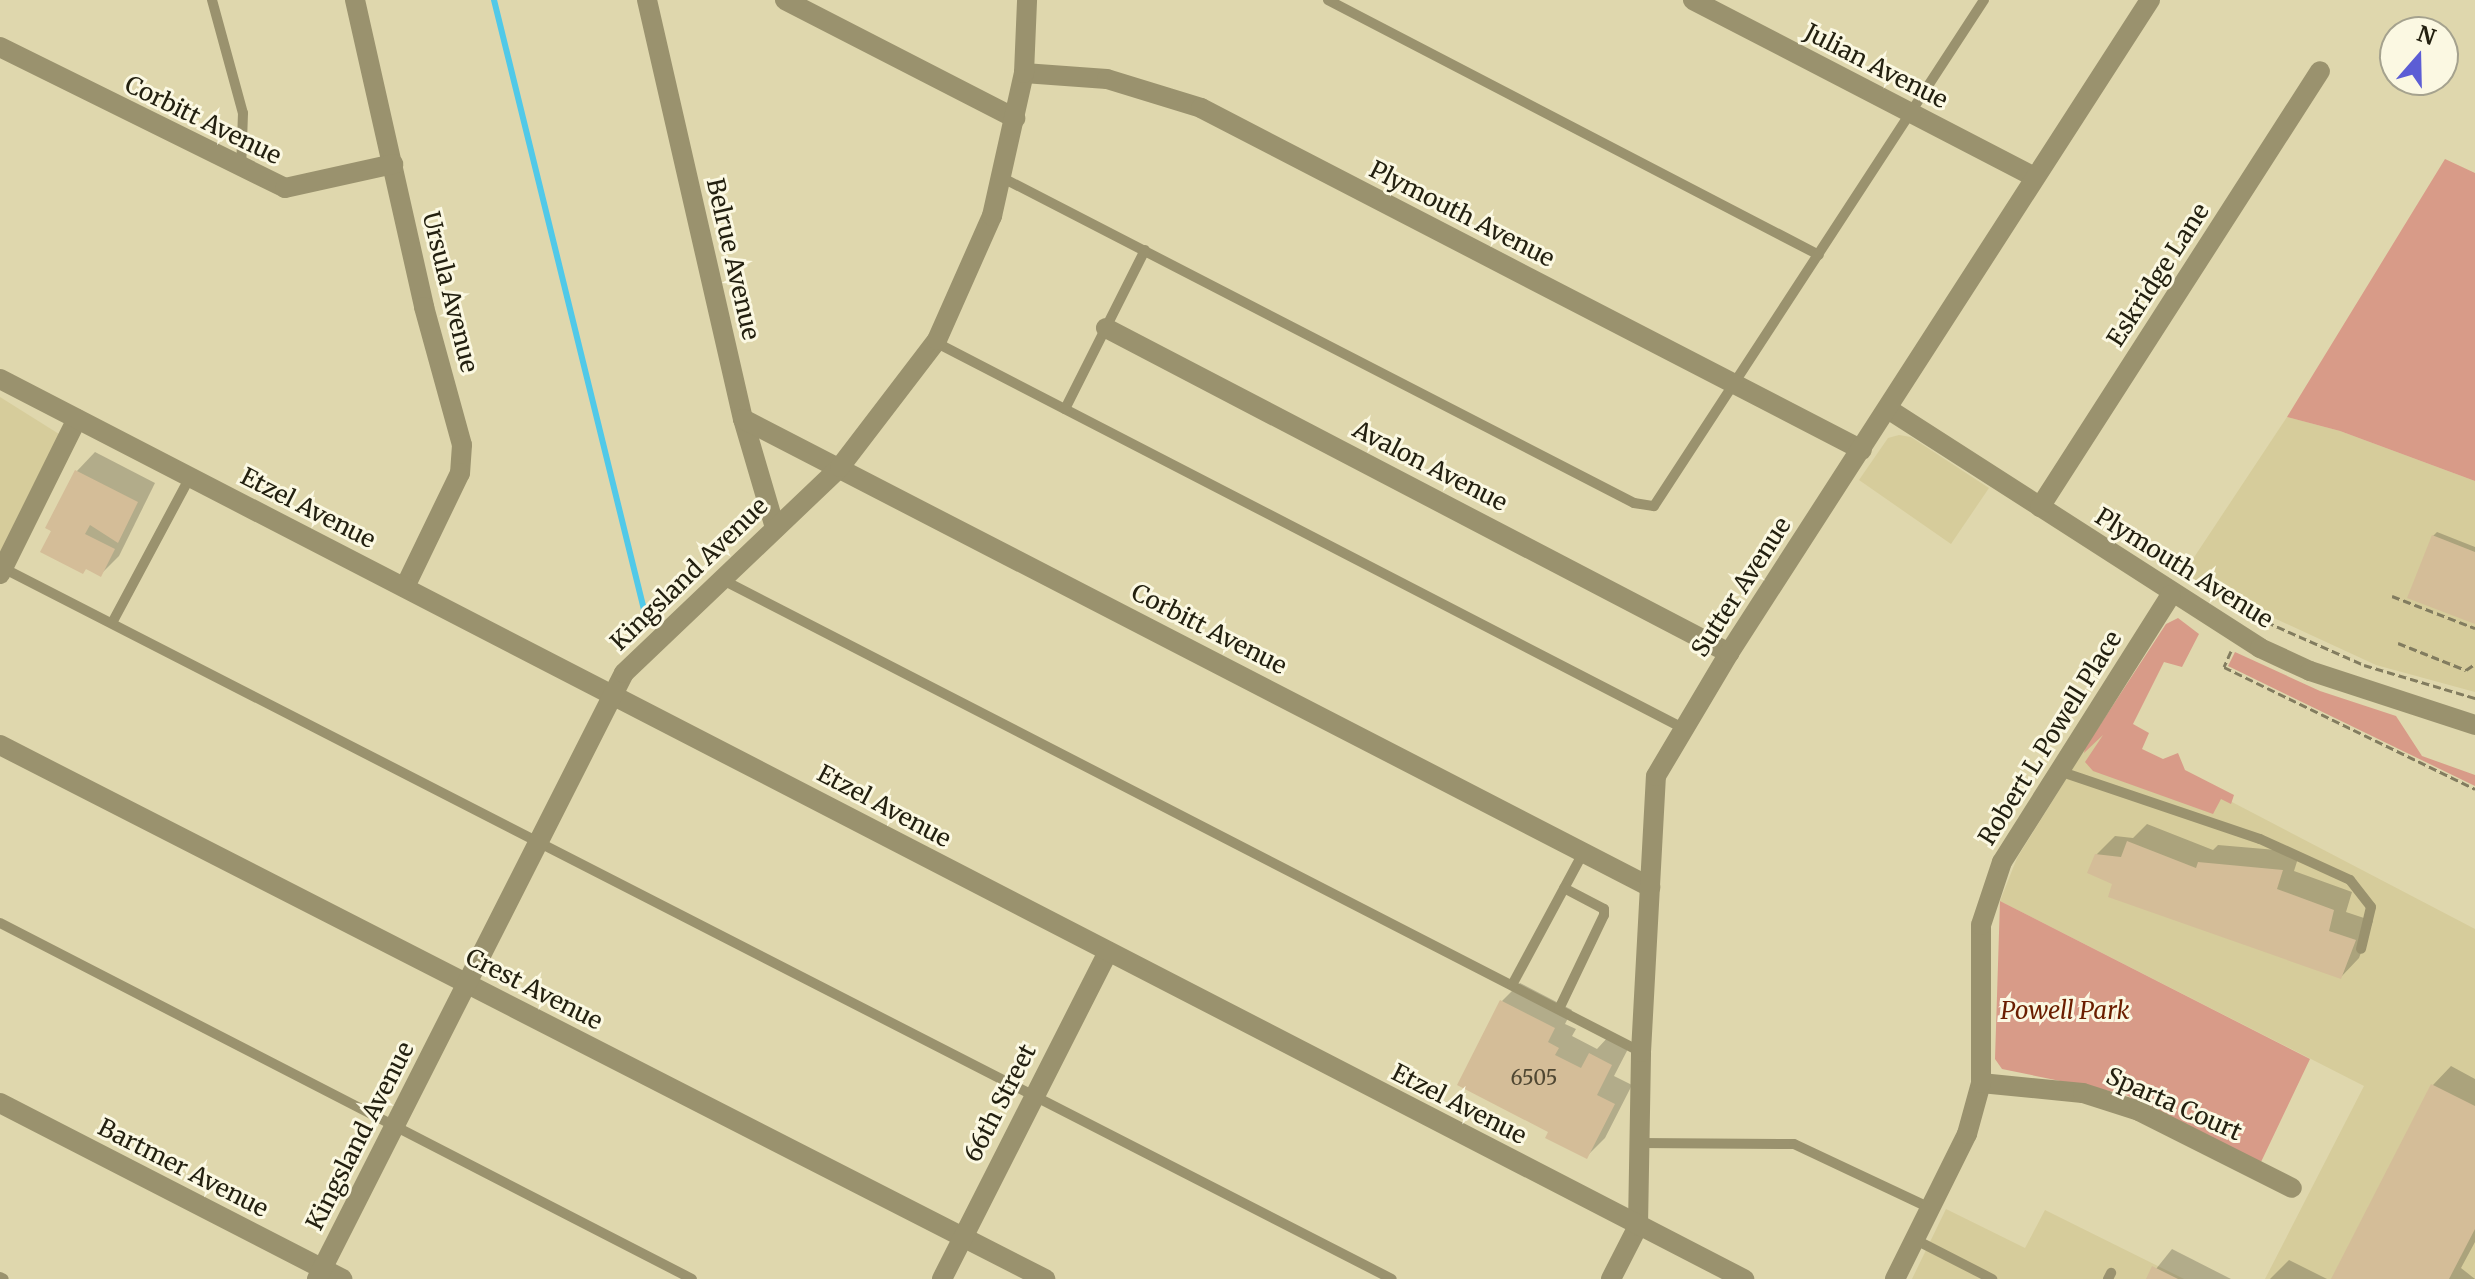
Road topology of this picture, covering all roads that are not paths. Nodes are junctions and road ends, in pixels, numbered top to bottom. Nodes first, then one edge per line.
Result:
1 (212, 0) edge
2 (355, 0) edge
3 (647, 0) edge
4 (785, 0) edge
5 (1027, 0) edge
6 (1328, 0) edge
7 (1693, 0) edge
8 (1984, 0) edge
9 (2150, 0) edge
10 (0, 47) edge
11 (2320, 71) dead end
12 (1024, 73) junction
13 (1911, 113) junction
14 (1015, 118) junction
15 (393, 164) junction
16 (241, 169) junction
17 (1001, 177) junction
18 (2035, 177) junction
19 (1145, 250) junction
20 (1819, 255) junction
21 (1106, 328) junction
22 (935, 342) junction
23 (0, 379) edge
24 (1737, 385) junction
25 (1065, 409) junction
26 (1888, 409) junction
27 (77, 419) junction
28 (743, 419) junction
29 (1862, 450) junction
30 (840, 467) junction
31 (190, 477) junction
32 (2040, 507) junction
33 (775, 528) junction
34 (2, 571) edge
35 (721, 579) junction
36 (405, 587) junction
37 (2171, 595) junction
38 (112, 623) junction
39 (1729, 653) junction
40 (611, 693) junction
41 (2475, 725) edge
42 (1683, 728) junction
43 (0, 745) edge
44 (2057, 770) junction
45 (537, 839) junction
46 (1583, 853) junction
47 (1650, 887) junction
48 (1564, 888) junction
49 (0, 923) edge
50 (2361, 949) dead end
51 (1108, 952) junction
52 (466, 983) junction
53 (1512, 985) junction
54 (1559, 1009) junction
55 (1641, 1052) junction
56 (1981, 1083) junction
57 (1033, 1093) junction
58 (0, 1103) edge
59 (394, 1126) junction
60 (1639, 1143) junction
61 (2292, 1188) dead end
62 (1930, 1208) junction
63 (1638, 1226) junction
64 (962, 1236) junction
65 (1914, 1239) junction
66 (320, 1274) edge
67 (342, 1279) edge
68 (692, 1279) edge
69 (942, 1279) edge
70 (1045, 1279) edge
71 (1392, 1279) edge
72 (1611, 1279) edge
73 (1744, 1279) edge
74 (1895, 1279) edge
75 (1992, 1279) edge

1 - 16 lane
2 - 15 street, Ursula Avenue
3 - 28 street, Belrue Avenue
4 - 14 street
5 - 12 street, Kingsland Avenue
6 - 20 lane
7 - 13 street, Julian Avenue
8 - 13 lane
9 - 18 street, Sutter Avenue
10 - 16 street, Corbitt Avenue
11 - 32 street, Eskridge Lane
12 - 14 street, Kingsland Avenue
12 - 24 street, Plymouth Avenue
13 - 18 street, Julian Avenue
13 - 20 lane
14 - 17 street, Kingsland Avenue
15 - 16 street, Corbitt Avenue
15 - 36 street, Ursula Avenue
17 - 19 lane
17 - 22 street, Kingsland Avenue
18 - 26 street, Sutter Avenue
19 - 21 lane
19 - 24 lane
20 - 24 lane
21 - 25 lane
21 - 39 street, Avalon Avenue
22 - 25 lane
22 - 30 street, Kingsland Avenue
23 - 27 street, Etzel Avenue
24 - 29 street, Plymouth Avenue
25 - 42 lane
26 - 29 street, Sutter Avenue
26 - 32 street, Plymouth Avenue
27 - 31 street, Etzel Avenue
27 - 34 street
28 - 30 street, Corbitt Avenue
28 - 33 street, Belrue Avenue
29 - 39 street, Sutter Avenue
30 - 33 street, Kingsland Avenue
30 - 46 street, Corbitt Avenue
31 - 36 street, Etzel Avenue
31 - 38 lane
32 - 37 street, Plymouth Avenue
33 - 35 street, Kingsland Avenue
34 - 38 lane
35 - 40 street, Kingsland Avenue
35 - 53 lane
36 - 40 street, Etzel Avenue
37 - 41 street, Plymouth Avenue
37 - 44 street, Robert L Powell Place
38 - 45 lane
39 - 42 street, Sutter Avenue
40 - 45 street, Kingsland Avenue
40 - 51 street, Etzel Avenue
42 - 47 street, Sutter Avenue
43 - 52 street, Crest Avenue
44 - 50 lane
44 - 56 street, Robert L Powell Place
45 - 52 street, Kingsland Avenue
45 - 57 lane
46 - 47 street, Corbitt Avenue
46 - 48 lane
47 - 55 street, Sutter Avenue
48 - 53 lane
48 - 54 lane
49 - 59 lane
51 - 57 street, 66th Street
51 - 63 street, Etzel Avenue
52 - 59 street, Kingsland Avenue
52 - 64 street, Crest Avenue
53 - 54 lane
54 - 55 lane
55 - 60 street, Sutter Avenue
56 - 61 street, Sparta Court
56 - 62 street, Robert L Powell Place
57 - 64 street, 66th Street
57 - 71 lane
58 - 66 street, Bartmer Avenue
59 - 66 street, Kingsland Avenue
59 - 68 lane
60 - 62 lane
60 - 63 street, Sutter Avenue
62 - 65 street, Robert L Powell Place
63 - 72 street, Sutter Avenue
63 - 73 street, Etzel Avenue
64 - 69 street, 66th Street
64 - 70 street, Crest Avenue
65 - 74 street, Robert L Powell Place
65 - 75 lane
66 - 67 street, Bartmer Avenue

